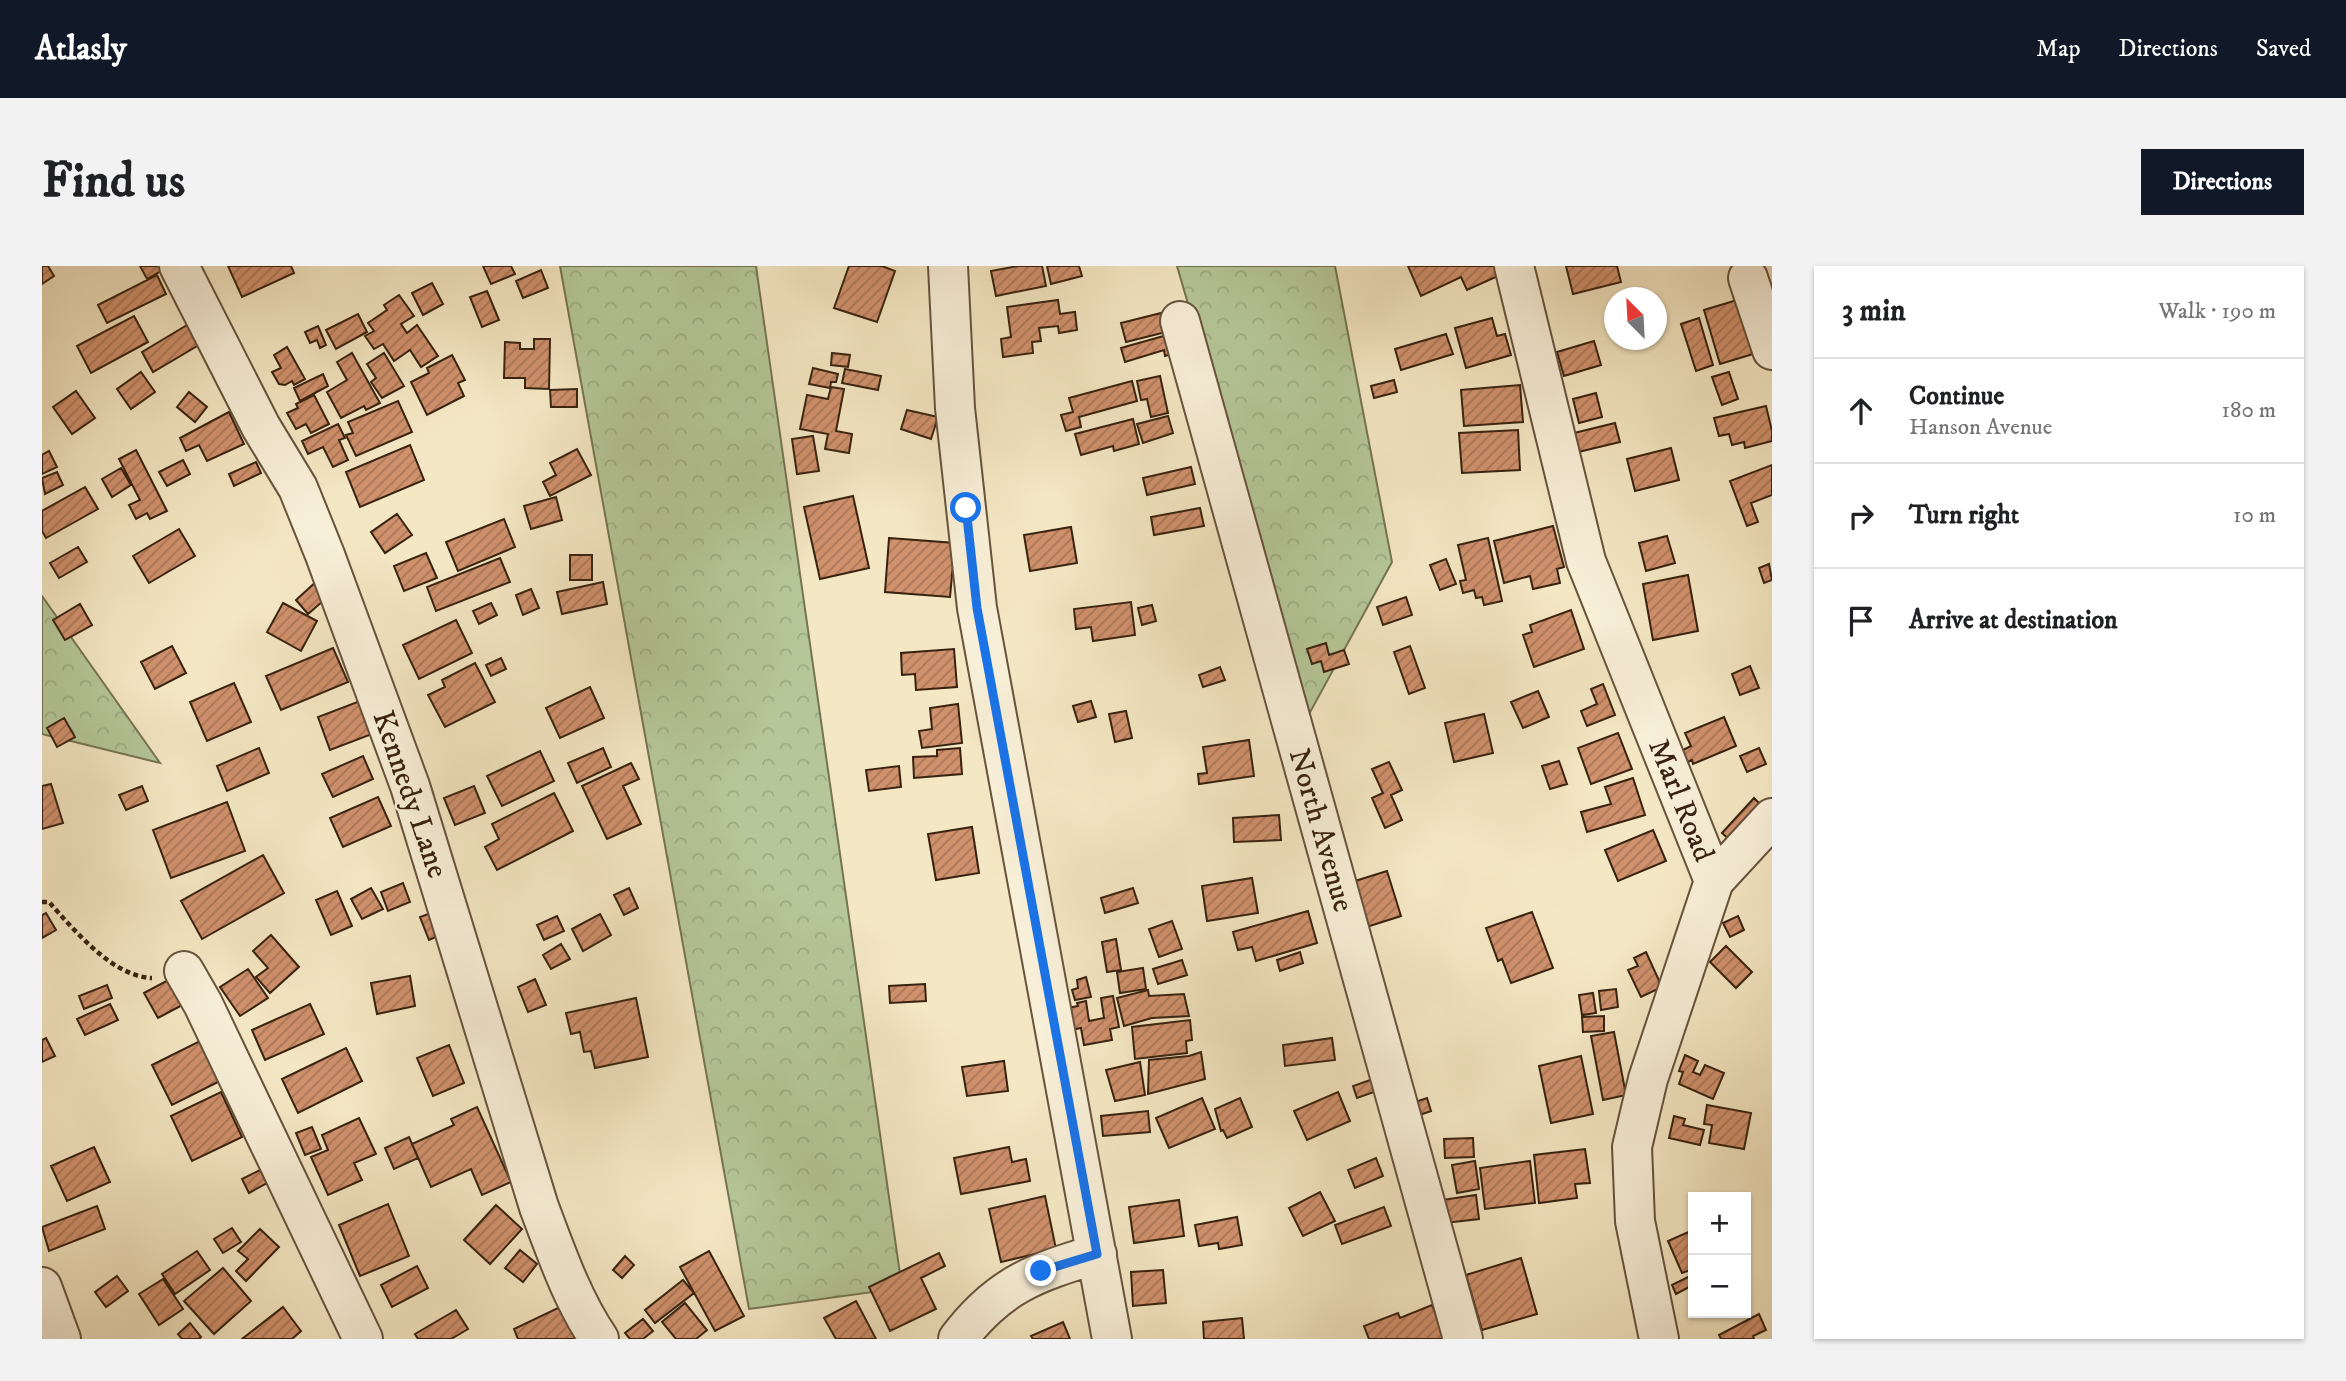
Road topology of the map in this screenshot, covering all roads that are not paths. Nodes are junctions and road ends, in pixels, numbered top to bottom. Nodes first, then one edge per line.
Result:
1 (178, 266) edge
2 (948, 266) edge
3 (1514, 266) edge
4 (1748, 278) dead end
5 (1180, 321) dead end
6 (1772, 350) edge
7 (1772, 818) edge
8 (1714, 880) junction
9 (184, 971) road end
10 (1097, 1254) junction
11 (42, 1287) edge
12 (61, 1339) edge
13 (363, 1339) edge
14 (600, 1339) edge
15 (958, 1339) edge
16 (1112, 1339) edge
17 (1463, 1339) edge
18 (1659, 1339) edge

1 - 14 street, Kennedy Lane
2 - 10 street
3 - 8 street, Marl Road
4 - 6 street
5 - 17 street, North Avenue
7 - 8 street
8 - 18 street, Marl Road
9 - 13 street
10 - 15 street
10 - 16 street
11 - 12 street

